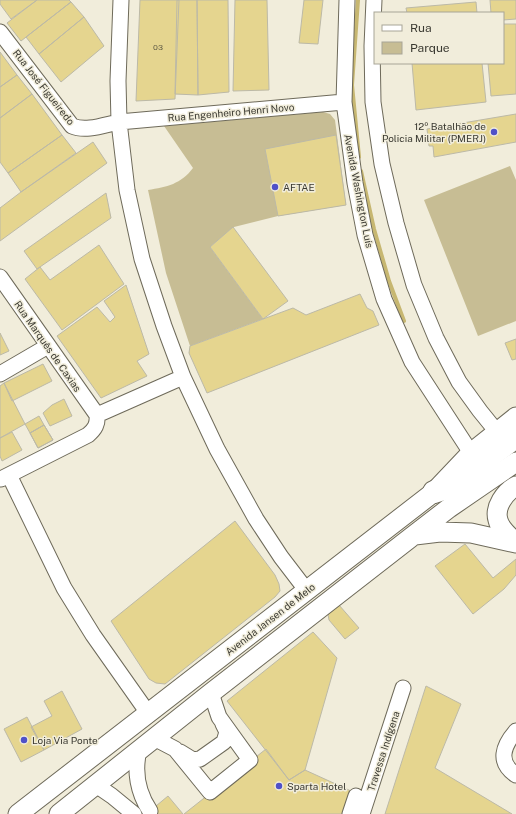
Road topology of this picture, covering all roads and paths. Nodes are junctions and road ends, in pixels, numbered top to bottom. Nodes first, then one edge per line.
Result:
1 (121, 0) edge
2 (347, 0) edge
3 (374, 0) edge
4 (0, 32) edge
5 (344, 102) junction
6 (119, 122) junction
7 (0, 277) edge
8 (48, 346) junction
9 (0, 374) edge
10 (183, 377) junction
11 (97, 415) junction
12 (516, 417) edge
13 (507, 434) edge
14 (471, 453) junction
15 (516, 462) edge
16 (5, 477) edge
17 (516, 486) edge
18 (434, 492) junction
19 (414, 536) junction
20 (515, 542) edge
21 (307, 591) junction
22 (403, 688) dead end
23 (211, 693) junction
24 (148, 713) junction
25 (219, 717) junction
26 (516, 731) edge
27 (154, 738) junction
28 (175, 749) junction
29 (139, 750) junction
30 (516, 774) edge
31 (96, 785) junction
32 (356, 796) dead end
33 (150, 811) dead end
34 (18, 814) edge
35 (59, 814) edge
36 (134, 814) edge
37 (350, 814) edge
38 (362, 814) edge

1 - 6 street
2 - 5 street, Avenida Washington Luís
3 - 13 street
4 - 6 street, Rua José Figueiredo
5 - 6 street, Rua Engenheiro Henri Novo
5 - 14 street, Avenida Washington Luís
6 - 10 street
7 - 8 street, Rua Marquês de Caxias
8 - 9 street
8 - 11 street, Rua Marquês de Caxias
10 - 11 street
10 - 21 street
11 - 16 street
12 - 13 main road, Avenida Jansen de Melo
13 - 14 main road, Avenida Jansen de Melo
13 - 18 highway
14 - 18 main road, Avenida Jansen de Melo
15 - 19 main road
16 - 24 street
17 - 20 main road
18 - 21 main road, Avenida Jansen de Melo
19 - 20 main road
19 - 23 main road
21 - 24 main road, Avenida Jansen de Melo
22 - 38 street, Travessa Indígena
23 - 25 street
23 - 27 main road
24 - 34 main road, Avenida Jansen de Melo
25 - 28 street
25 - 28 street
26 - 30 street
27 - 28 street
27 - 29 main road
29 - 31 main road
29 - 33 street
31 - 35 main road
31 - 36 street
32 - 37 street

